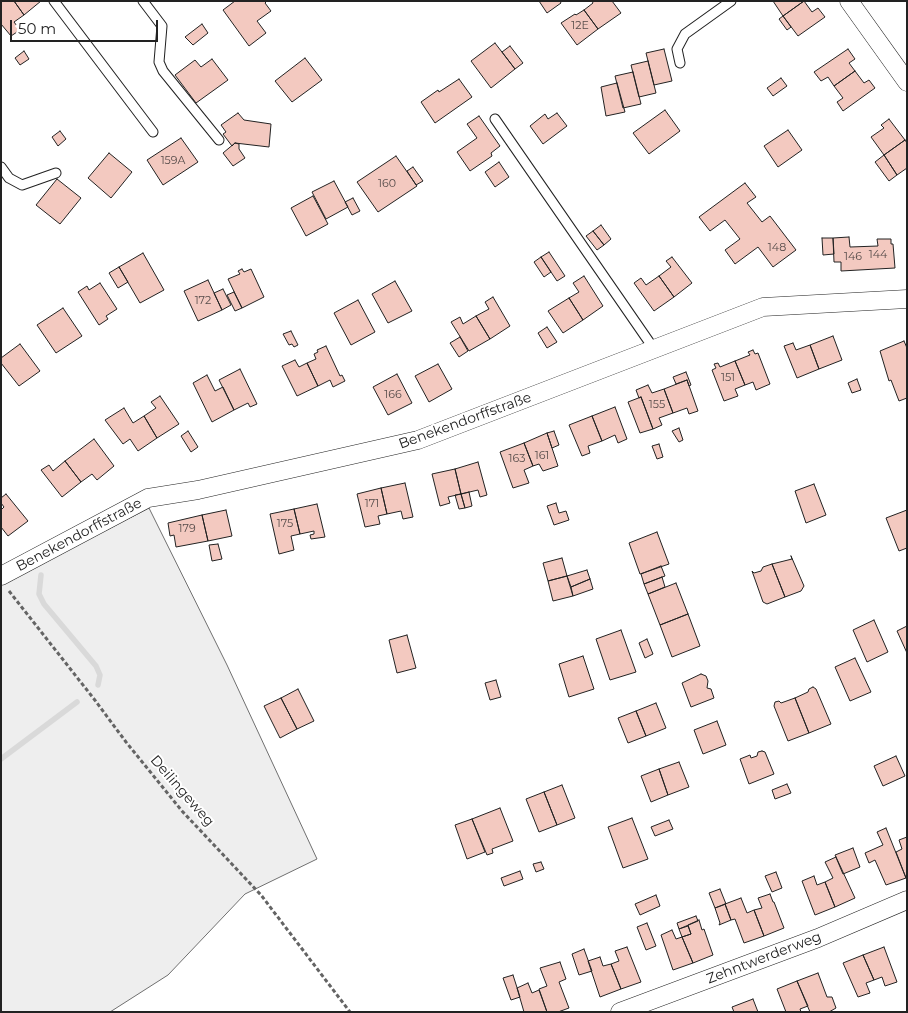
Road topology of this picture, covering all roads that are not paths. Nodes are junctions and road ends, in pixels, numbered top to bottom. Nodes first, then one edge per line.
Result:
1 (54, 1) edge
2 (143, 1) edge
3 (731, 1) edge
4 (849, 1) edge
5 (680, 63) dead end
6 (907, 82) edge
7 (495, 119) dead end
8 (153, 132) dead end
9 (219, 140) dead end
10 (1, 167) edge
11 (56, 174) dead end
12 (907, 299) edge
13 (654, 349) junction
14 (4, 582) edge
15 (907, 900) edge
16 (620, 1012) edge

1 - 8 lane
2 - 9 lane
3 - 5 lane
4 - 6 street
7 - 13 lane
10 - 11 lane
12 - 13 street, Benekendorffstraße
13 - 14 street, Benekendorffstraße
15 - 16 street, Zehntwerderweg

